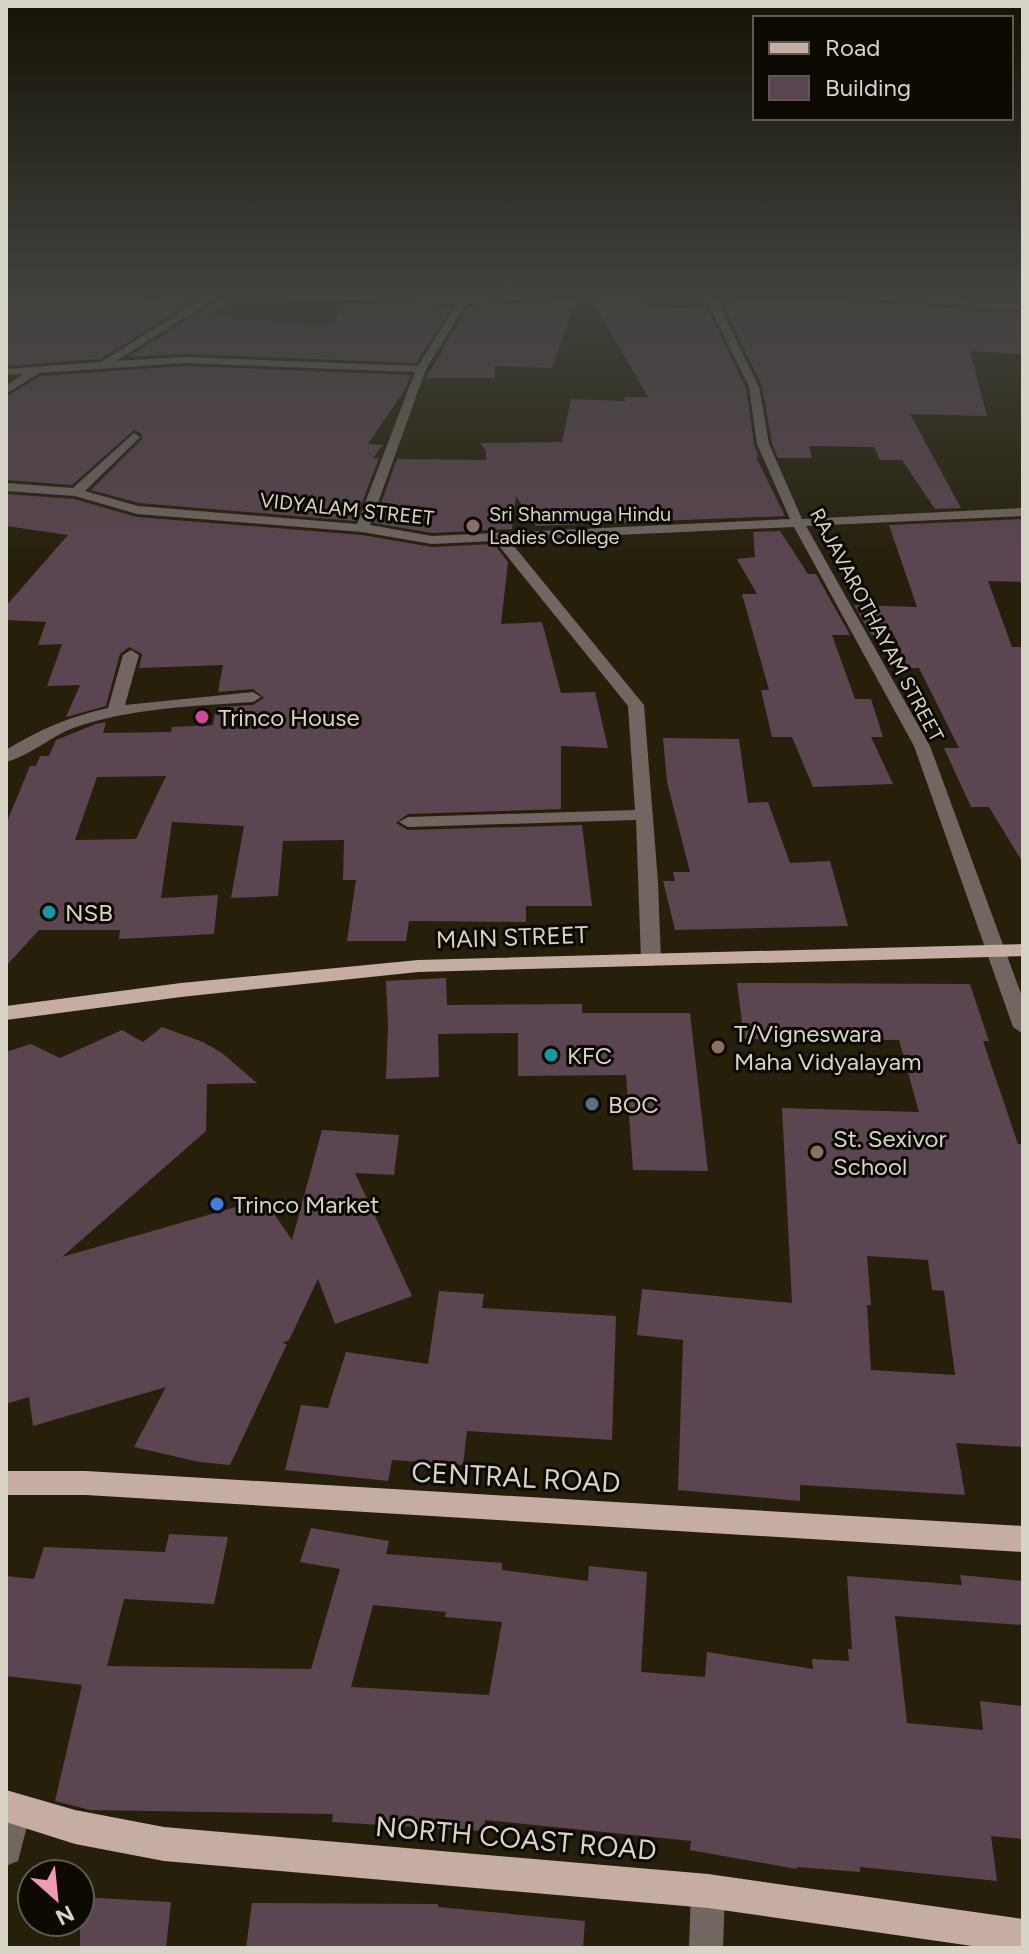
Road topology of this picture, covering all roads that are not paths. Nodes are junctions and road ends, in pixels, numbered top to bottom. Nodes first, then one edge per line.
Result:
1 (416, 382) edge
2 (752, 382) edge
3 (134, 437) dead end
4 (6, 487) edge
5 (76, 492) junction
6 (1023, 512) edge
7 (797, 521) junction
8 (362, 528) junction
9 (499, 537) junction
10 (131, 655) dead end
11 (253, 697) dead end
12 (116, 708) junction
13 (6, 757) edge
14 (643, 815) junction
15 (408, 822) dead end
16 (1023, 950) edge
17 (994, 951) junction
18 (651, 960) junction
19 (6, 1013) edge
20 (1023, 1027) edge
21 (6, 1483) edge
22 (1023, 1539) edge
23 (10, 1808) edge
24 (6, 1849) edge
25 (708, 1891) junction
26 (1023, 1936) edge
27 (706, 1948) edge

1 - 8 street
2 - 7 street, RAJAVAROTHAYAM STREET
3 - 5 street
4 - 5 street, VIDYALAM STREET
5 - 8 street, VIDYALAM STREET
6 - 7 street, VIDYALAM STREET
7 - 9 street, VIDYALAM STREET
7 - 17 street, RAJAVAROTHAYAM STREET
8 - 9 street, VIDYALAM STREET
9 - 14 street
10 - 12 street
11 - 12 street
12 - 13 street
14 - 15 street
14 - 18 street
16 - 17 main road, MAIN STREET
17 - 18 main road, MAIN STREET
17 - 20 street, RAJAVAROTHAYAM STREET
18 - 19 main road, MAIN STREET
21 - 22 main road, CENTRAL ROAD
23 - 24 street
23 - 25 main road, NORTH COAST ROAD
25 - 26 main road, NORTH COAST ROAD
25 - 27 street

